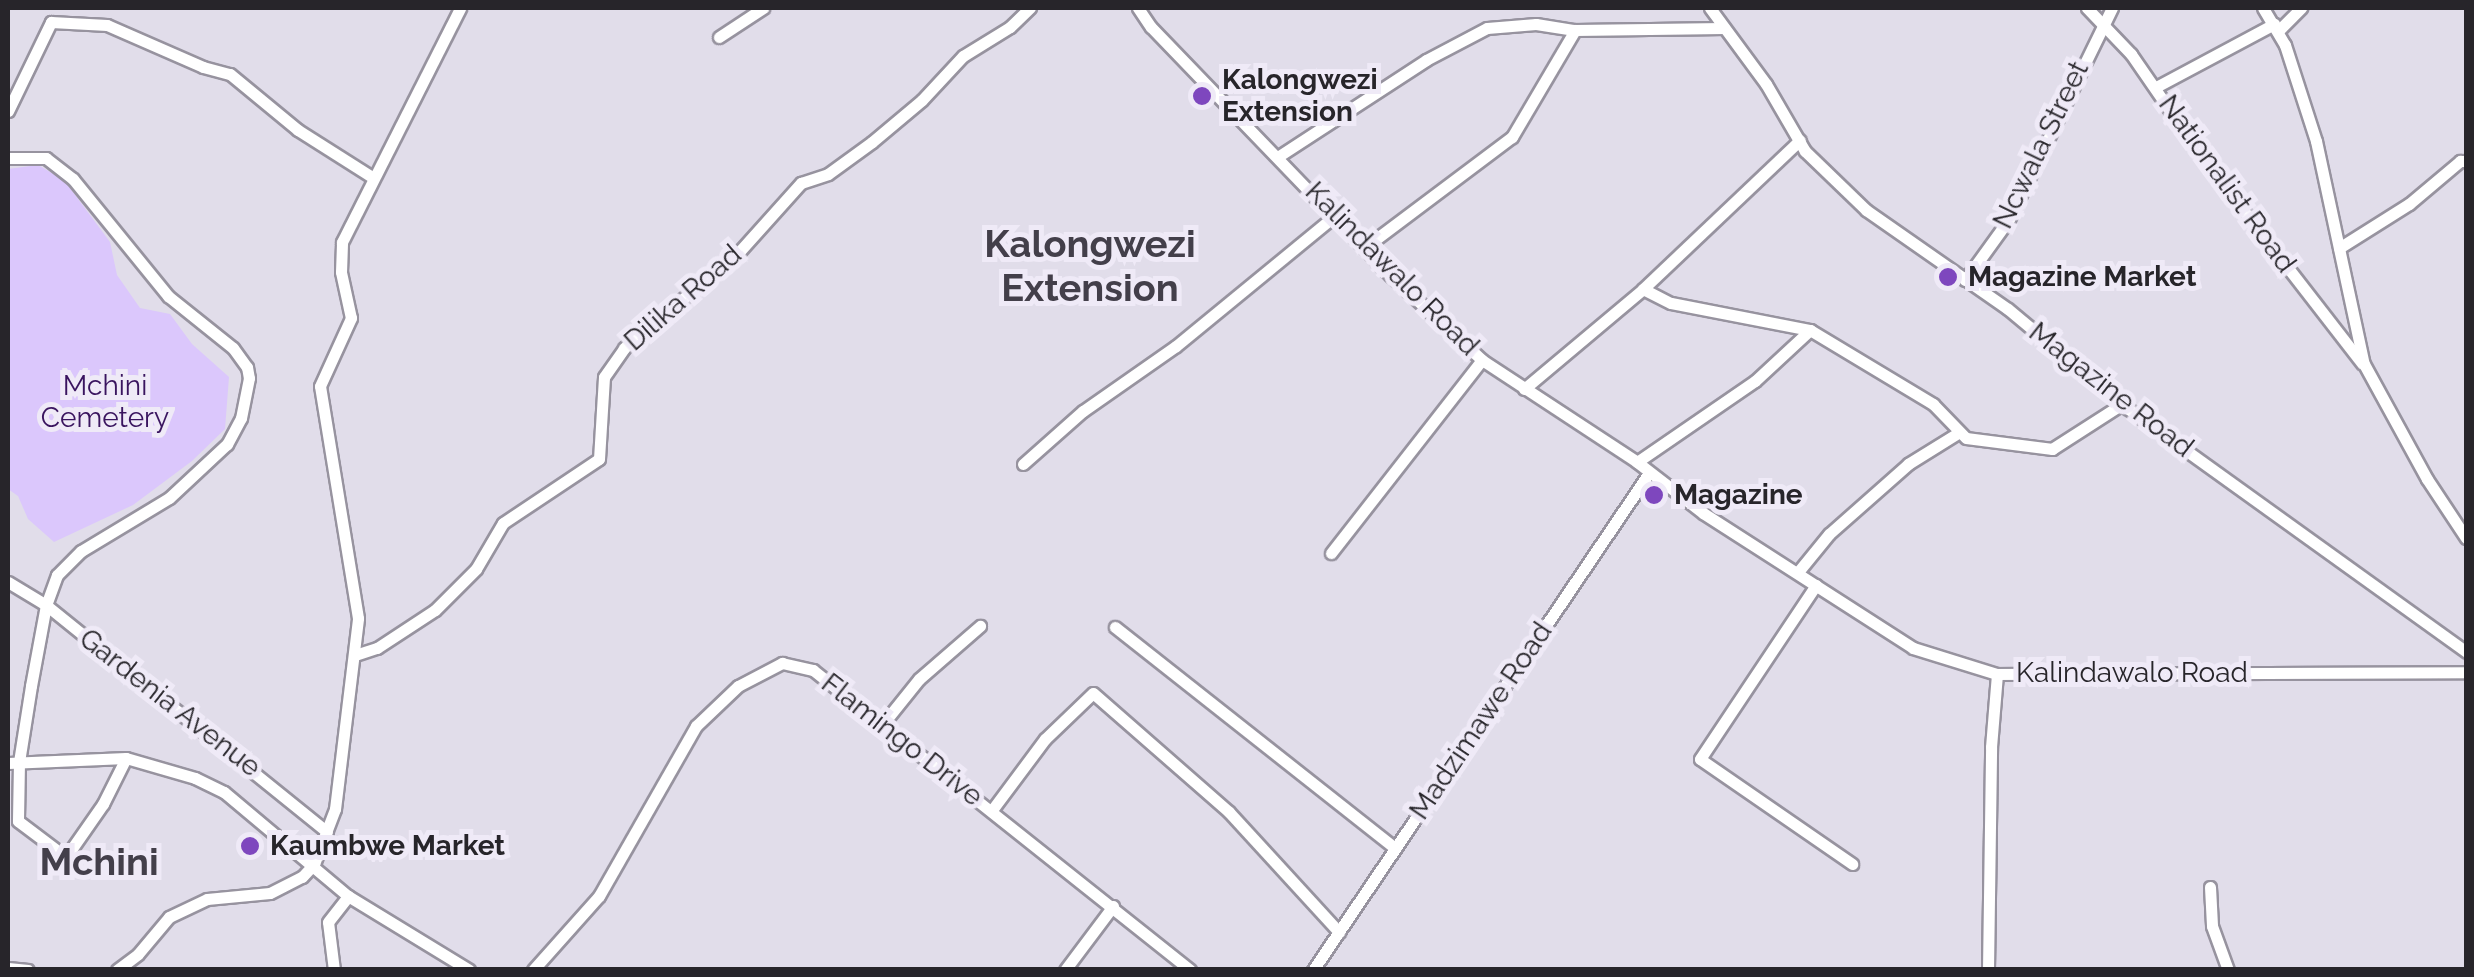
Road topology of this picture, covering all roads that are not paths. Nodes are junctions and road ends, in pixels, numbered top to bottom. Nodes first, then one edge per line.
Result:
1 (460, 8) edge
2 (762, 8) edge
3 (1030, 8) edge
4 (1138, 8) edge
5 (1710, 8) edge
6 (2086, 8) edge
7 (2112, 8) edge
8 (2264, 8) edge
9 (2300, 8) edge
10 (2102, 23) junction
11 (2276, 27) junction
12 (1724, 28) junction
13 (1575, 30) junction
14 (718, 37) dead end
15 (2156, 87) junction
16 (8, 111) edge
17 (1800, 140) junction
18 (1279, 156) junction
19 (8, 158) edge
20 (2466, 161) edge
21 (372, 177) junction
22 (1334, 216) junction
23 (1364, 248) junction
24 (2339, 248) junction
25 (1965, 280) junction
26 (1644, 289) junction
27 (1810, 330) junction
28 (1482, 360) junction
29 (2364, 364) junction
30 (1524, 389) junction
31 (2122, 404) junction
32 (1958, 432) junction
33 (1637, 462) junction
34 (1024, 464) dead end
35 (1650, 473) junction
36 (2466, 538) edge
37 (1331, 553) dead end
38 (1798, 572) junction
39 (8, 582) edge
40 (1816, 585) junction
41 (46, 605) junction
42 (980, 626) dead end
43 (1115, 627) dead end
44 (2466, 652) edge
45 (355, 655) junction
46 (2466, 672) edge
47 (1997, 674) junction
48 (882, 725) junction
49 (126, 758) junction
50 (13, 762) edge
51 (992, 810) junction
52 (327, 832) junction
53 (1395, 848) junction
54 (314, 864) junction
55 (1852, 864) dead end
56 (2210, 887) dead end
57 (348, 896) junction
58 (1113, 906) junction
59 (1338, 932) junction
60 (8, 968) edge
61 (28, 970) edge
62 (117, 970) edge
63 (334, 970) edge
64 (469, 970) edge
65 (533, 970) edge
66 (1065, 970) edge
67 (1190, 970) edge
68 (1313, 970) edge
69 (1988, 970) edge
70 (2228, 970) edge

1 - 21 street
2 - 14 street
3 - 45 street, Dilika Road
4 - 18 street, Kalindawalo Road
5 - 12 street, Magazine Road
6 - 10 street, Nationalist Road
7 - 10 street, Ncwala Street
8 - 11 street
9 - 11 street
10 - 15 street, Nationalist Road
10 - 25 street, Ncwala Street
11 - 15 street
11 - 24 street
12 - 13 street
12 - 17 street, Magazine Road
13 - 18 street
13 - 23 street
15 - 29 street, Nationalist Road
16 - 21 street
17 - 25 street, Magazine Road
17 - 26 street
18 - 22 street, Kalindawalo Road
19 - 41 street
20 - 24 street
21 - 45 street
22 - 23 street, Kalindawalo Road
22 - 34 street
23 - 28 street, Kalindawalo Road
24 - 29 street
25 - 31 street, Magazine Road
26 - 27 street
26 - 30 street
27 - 32 street
27 - 33 street
28 - 30 street, Kalindawalo Road
28 - 37 street
29 - 36 street
30 - 33 street, Kalindawalo Road
31 - 32 street
31 - 44 street, Magazine Road
32 - 38 street
33 - 35 street, Kalindawalo Road
35 - 38 street, Kalindawalo Road
35 - 53 street, Madzimawe Road
38 - 40 street, Kalindawalo Road
39 - 41 street, Gardenia Avenue
40 - 47 street, Kalindawalo Road
40 - 55 street
41 - 50 street
41 - 52 street, Gardenia Avenue
42 - 48 street
43 - 53 street
45 - 52 street
46 - 47 street, Kalindawalo Road
47 - 69 street
48 - 51 street, Flamingo Drive
48 - 65 street, Flamingo Drive
49 - 50 street
49 - 50 street
49 - 54 street
51 - 58 street, Flamingo Drive
51 - 59 street
52 - 54 street
53 - 59 street, Madzimawe Road
54 - 57 street
54 - 62 street
56 - 70 street
57 - 63 street
57 - 64 street
58 - 66 street
58 - 67 street, Flamingo Drive
59 - 68 street, Madzimawe Road
60 - 61 street

